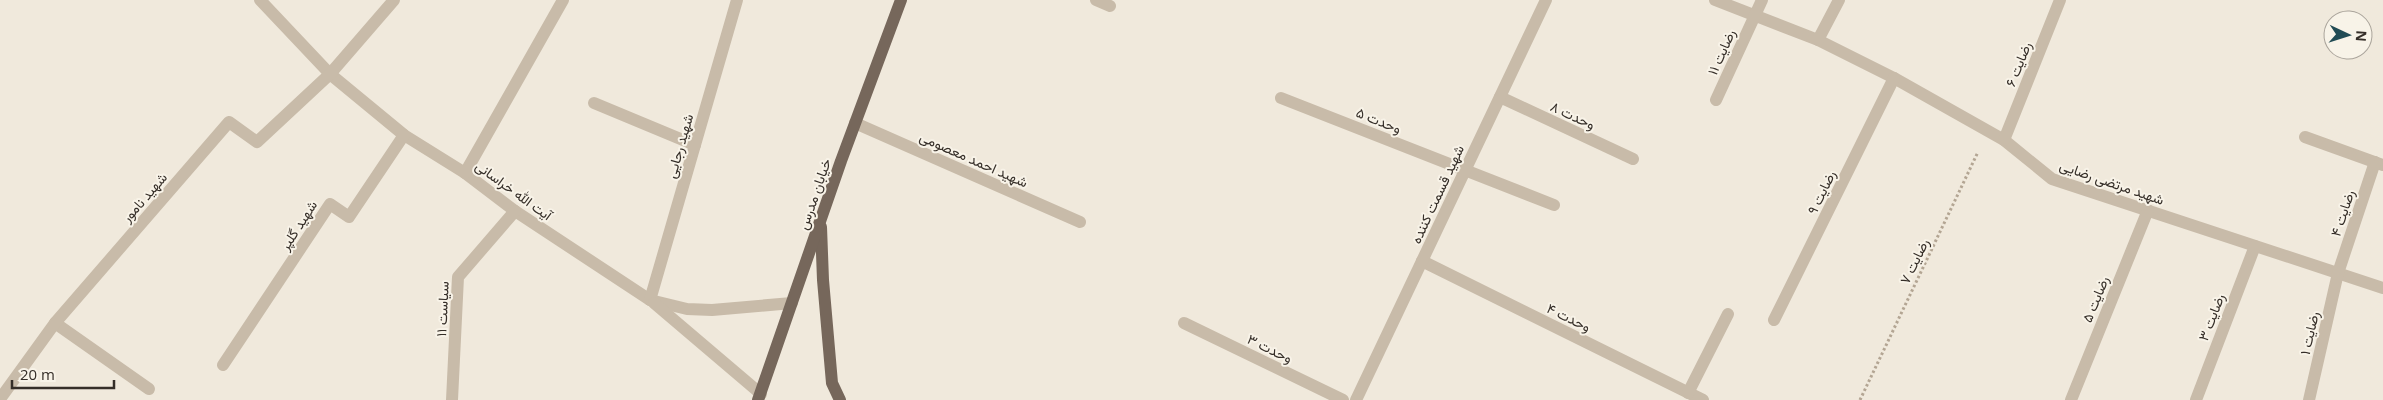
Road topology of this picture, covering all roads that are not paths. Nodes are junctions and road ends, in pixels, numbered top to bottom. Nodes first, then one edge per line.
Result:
1 (260, 0) edge
2 (394, 0) edge
3 (563, 0) edge
4 (737, 0) edge
5 (901, 0) edge
6 (1096, 0) edge
7 (1546, 0) edge
8 (1715, 0) edge
9 (1762, 0) edge
10 (1839, 0) edge
11 (2060, 0) edge
12 (1110, 6) dead end
13 (1753, 16) junction
14 (1818, 40) junction
15 (330, 74) junction
16 (1894, 78) junction
17 (1500, 97) junction
18 (1281, 98) dead end
19 (1716, 100) dead end
20 (594, 103) dead end
21 (855, 123) junction
22 (404, 135) junction
23 (2305, 137) dead end
24 (2004, 140) junction
25 (695, 144) junction
26 (1633, 160) dead end
27 (2379, 163) edge
28 (1465, 170) junction
29 (465, 173) junction
30 (1554, 205) dead end
31 (2148, 210) junction
32 (515, 211) junction
33 (821, 219) junction
34 (1080, 222) dead end
35 (2255, 246) junction
36 (1422, 261) junction
37 (2338, 273) junction
38 (2383, 288) edge
39 (650, 300) junction
40 (792, 302) junction
41 (1728, 314) dead end
42 (1774, 320) dead end
43 (1184, 323) dead end
44 (55, 324) junction
45 (223, 365) dead end
46 (149, 389) dead end
47 (1688, 393) junction
48 (762, 398) edge
49 (0, 399) edge
50 (452, 400) edge
51 (840, 400) edge
52 (1343, 400) edge
53 (1356, 400) edge
54 (1703, 400) edge
55 (2071, 400) edge
56 (2196, 400) edge
57 (2309, 400) edge

1 - 15 street, آیت الله خراسانی
2 - 15 street
3 - 29 street
4 - 25 street, شهید رجایی
5 - 21 main road, خیابان مدرس
6 - 12 street
7 - 17 street, شهید قسمت کننده
8 - 13 street, شهید مرتضی رضایی
9 - 13 street, رضایت ۱۱
10 - 14 street
11 - 24 street, رضایت ۶
13 - 14 street, شهید مرتضی رضایی
13 - 19 street, رضایت ۱۱
14 - 16 street, شهید مرتضی رضایی
15 - 22 street, آیت الله خراسانی
15 - 44 street, شهید نامور
16 - 24 street, شهید مرتضی رضایی
16 - 42 street, رضایت ۹
17 - 26 street, وحدت ۸
17 - 28 street, شهید قسمت کننده
18 - 28 street, وحدت ۵
20 - 25 street
21 - 33 main road, خیابان مدرس
21 - 34 street, شهید احمد معصومی
22 - 29 street, آیت الله خراسانی
22 - 45 street, شهید گلپر
23 - 27 street, رضایت ۴
24 - 31 street, شهید مرتضی رضایی
25 - 39 street, شهید رجایی
27 - 37 street, رضایت ۴
28 - 30 street, وحدت ۵
28 - 36 street, شهید قسمت کننده
29 - 32 street, آیت الله خراسانی
31 - 35 street, شهید مرتضی رضایی
31 - 55 street, رضایت ۵
32 - 39 street, آیت الله خراسانی
32 - 50 street, سیاست ۱۱
33 - 40 main road, خیابان مدرس
33 - 51 main road
35 - 37 street, شهید مرتضی رضایی
35 - 56 street, رضایت ۳
36 - 47 street, وحدت ۴
36 - 53 street, شهید قسمت کننده
37 - 38 street, شهید مرتضی رضایی
37 - 57 street, رضایت ۱
39 - 40 street, آیت الله خراسانی
39 - 48 street
40 - 48 main road, خیابان مدرس
41 - 47 street
43 - 52 street, وحدت ۳
44 - 46 street
44 - 49 street, شهید نامور
47 - 54 street, وحدت ۴

